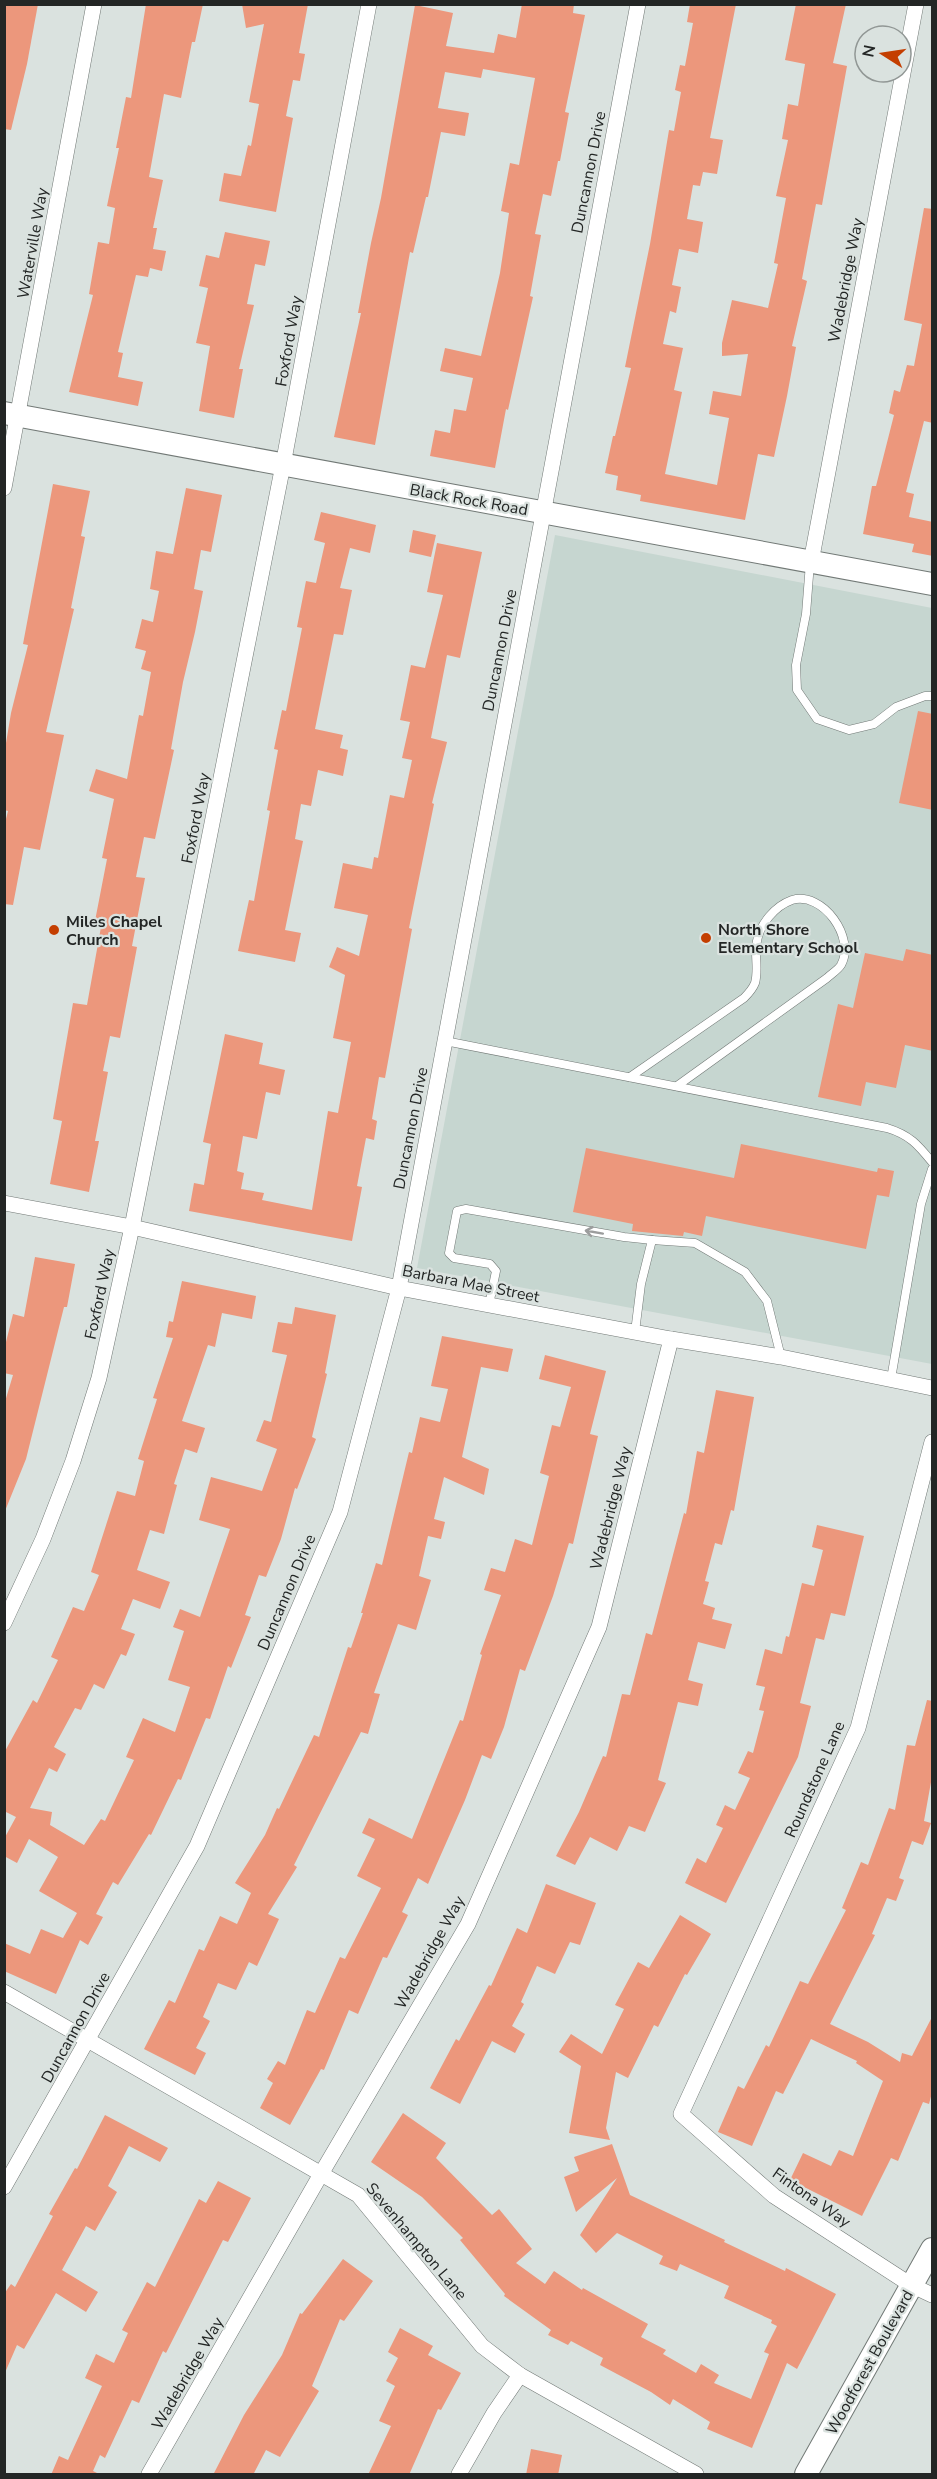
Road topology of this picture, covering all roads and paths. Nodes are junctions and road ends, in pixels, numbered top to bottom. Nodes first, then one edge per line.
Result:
1 (94, 4) edge
2 (369, 4) edge
3 (638, 4) edge
4 (916, 4) edge
5 (11, 414) edge
6 (283, 465) junction
7 (4, 488) edge
8 (543, 512) junction
9 (810, 562) junction
10 (933, 584) edge
11 (933, 696) edge
12 (445, 1041) junction
13 (630, 1077) junction
14 (677, 1086) junction
15 (933, 1162) edge
16 (933, 1169) edge
17 (4, 1203) edge
18 (132, 1227) junction
19 (652, 1240) junction
20 (399, 1288) junction
21 (489, 1305) junction
22 (635, 1332) junction
23 (671, 1339) junction
24 (781, 1357) junction
25 (891, 1380) junction
26 (933, 1388) edge
27 (933, 1442) edge
28 (4, 1623) edge
29 (4, 1992) edge
30 (89, 2040) junction
31 (681, 2114) joint
32 (321, 2174) junction
33 (4, 2187) edge
34 (933, 2249) edge
35 (911, 2285) junction
36 (933, 2295) edge
37 (520, 2375) junction
38 (149, 2475) edge
39 (459, 2475) edge
40 (696, 2475) edge
41 (806, 2475) edge

1 - 5 street, Waterville Way
2 - 6 street, Foxford Way
3 - 8 street, Duncannon Drive
4 - 9 street, Wadebridge Way
5 - 6 street, Black Rock Road
5 - 7 street, Waterville Way
6 - 8 street, Black Rock Road
6 - 18 street, Foxford Way
8 - 9 street, Black Rock Road
8 - 12 street, Duncannon Drive
9 - 10 street, Black Rock Road
9 - 11 lane
12 - 13 lane
12 - 20 street, Duncannon Drive
13 - 14 lane
13 - 14 lane
14 - 15 lane
16 - 25 lane
17 - 18 street, Barbara Mae Street
18 - 20 street, Barbara Mae Street
18 - 28 street, Foxford Way
19 -> 21 lane
19 - 22 lane
19 - 24 lane
20 - 21 street, Barbara Mae Street
20 - 30 street, Duncannon Drive
21 - 22 street, Barbara Mae Street
22 - 23 street, Barbara Mae Street
23 - 24 street, Barbara Mae Street
23 - 32 street, Wadebridge Way
24 - 25 street, Barbara Mae Street
25 - 26 street, Barbara Mae Street
27 - 31 street, Roundstone Lane
29 - 30 street, Sevenhampton Lane
30 - 32 street, Sevenhampton Lane
30 - 33 street, Duncannon Drive
31 - 35 street, Fintona Way
32 - 37 street, Sevenhampton Lane
32 - 38 street, Wadebridge Way
34 - 35 street, Woodforest Boulevard
35 - 36 street, Fintona Way
35 - 41 street, Woodforest Boulevard
37 - 39 street
37 - 40 street, Sevenhampton Lane

